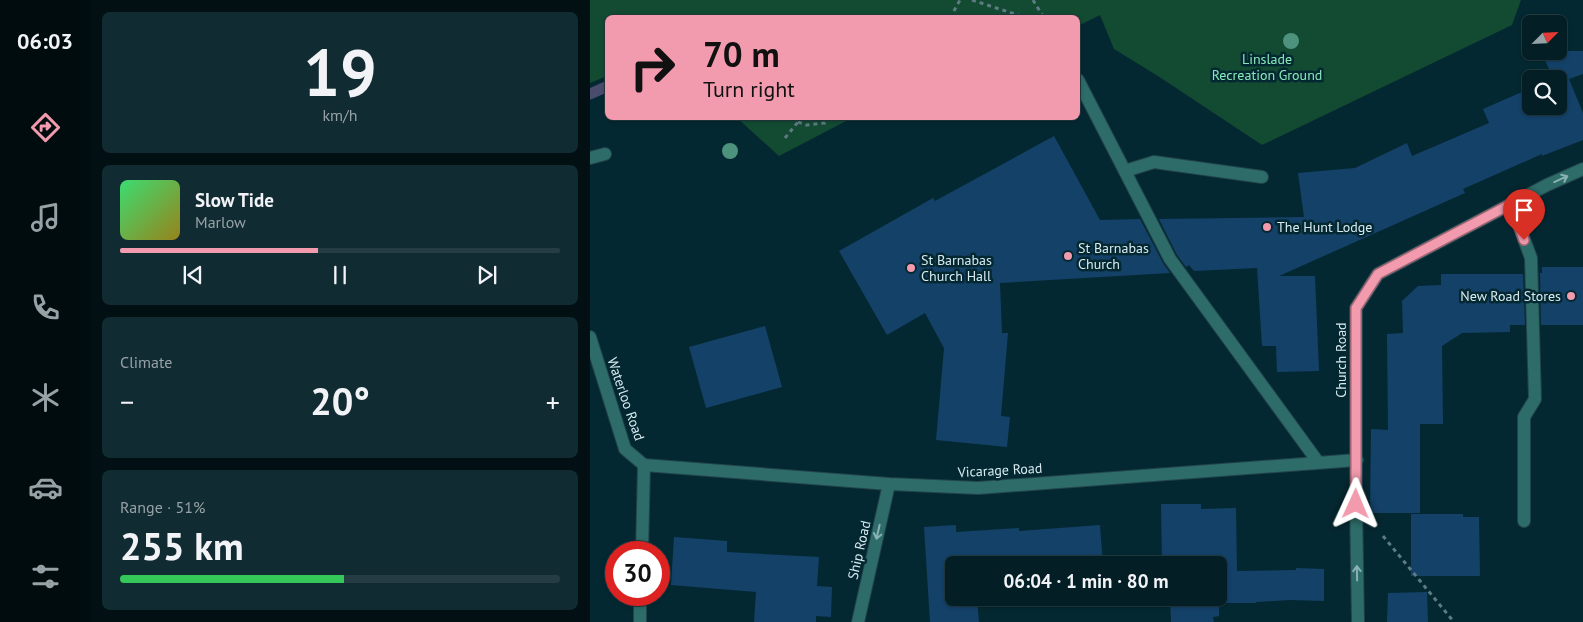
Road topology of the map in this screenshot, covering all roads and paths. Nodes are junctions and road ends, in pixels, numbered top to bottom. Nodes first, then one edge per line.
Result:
1 (960, 0) edge
2 (972, 0) edge
3 (1033, 0) edge
4 (952, 15) edge
5 (1018, 15) edge
6 (1042, 15) edge
7 (1080, 84) edge
8 (798, 120) edge
9 (827, 120) edge
10 (785, 138) dead end
11 (605, 154) dead end
12 (590, 158) edge
13 (1583, 169) edge
14 (1125, 171) junction
15 (1262, 177) dead end
16 (1511, 204) junction
17 (590, 337) edge
18 (1357, 460) junction
19 (1318, 462) junction
20 (644, 465) junction
21 (889, 484) junction
22 (1356, 504) junction
23 (1524, 521) dead end
24 (642, 541) edge
25 (640, 606) edge
26 (640, 622) edge
27 (858, 622) edge
28 (1358, 622) edge
29 (1454, 622) edge

1 - 4 path
2 - 5 path
3 - 6 path
7 - 14 street
8 - 9 path
8 - 10 path
11 - 12 street
16 -> 13 street, Church Road
14 - 15 street
14 - 19 street
16 - 18 street, Church Road
16 - 23 street
17 - 20 street, Waterloo Road
18 - 19 street, Vicarage Road
18 - 22 street, Church Road
19 - 21 street, Vicarage Road
20 - 21 street, Vicarage Road
20 - 24 street
21 -> 27 street, Ship Road
28 -> 22 street, Church Road
22 - 29 path
25 - 26 street

